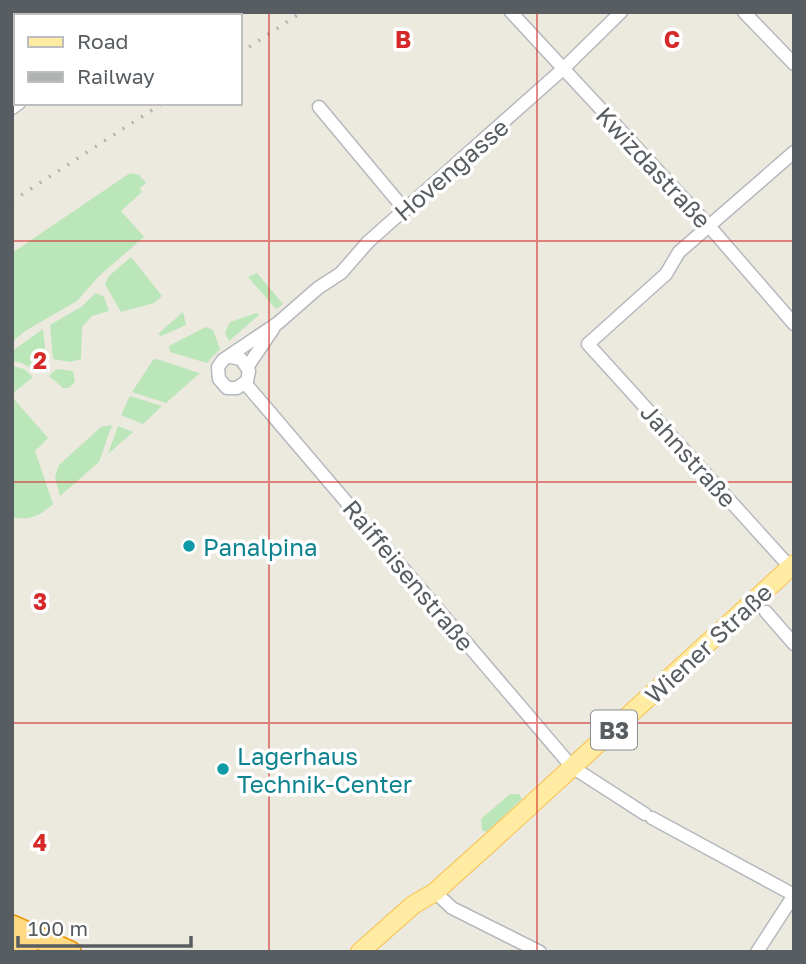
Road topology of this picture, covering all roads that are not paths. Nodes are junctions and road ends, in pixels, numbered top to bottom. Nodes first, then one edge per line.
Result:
1 (511, 12) edge
2 (621, 12) edge
3 (744, 12) edge
4 (794, 64) edge
5 (563, 69) junction
6 (319, 107) dead end
7 (794, 152) edge
8 (405, 209) junction
9 (709, 226) junction
10 (278, 323) junction
11 (794, 324) edge
12 (231, 357) junction
13 (248, 366) junction
14 (245, 383) junction
15 (792, 566) edge
16 (766, 612) dead end
17 (794, 644) edge
18 (572, 767) junction
19 (435, 892) junction
20 (794, 895) edge
21 (12, 926) edge
22 (12, 945) edge
23 (27, 952) edge
24 (70, 952) edge
25 (360, 952) edge
26 (378, 952) edge
27 (540, 952) edge
28 (757, 952) edge

1 - 5 street, Kwizdastraße
2 - 5 street, Hovengasse
3 - 4 street
5 - 8 street, Hovengasse
5 - 9 street, Kwizdastraße
6 - 8 street
7 - 9 street
8 - 10 street, Hovengasse
9 - 11 street, Kwizdastraße
9 - 15 street, Jahnstraße
10 - 12 street, Hovengasse
10 - 13 street, Hovengasse
12 - 13 street
12 - 14 street, Hovengasse
13 - 14 street
14 - 18 street, Raiffeisenstraße
15 - 18 main road, Wiener Straße / B3
16 - 17 street
18 - 19 main road, Wiener Straße / B3
18 - 20 street, Raiffeisenstraße
19 - 25 main road, Wiener Straße / B3
19 - 26 main road, Wiener Straße / B3
19 - 27 street
20 - 28 street
21 - 24 highway
22 - 23 highway

